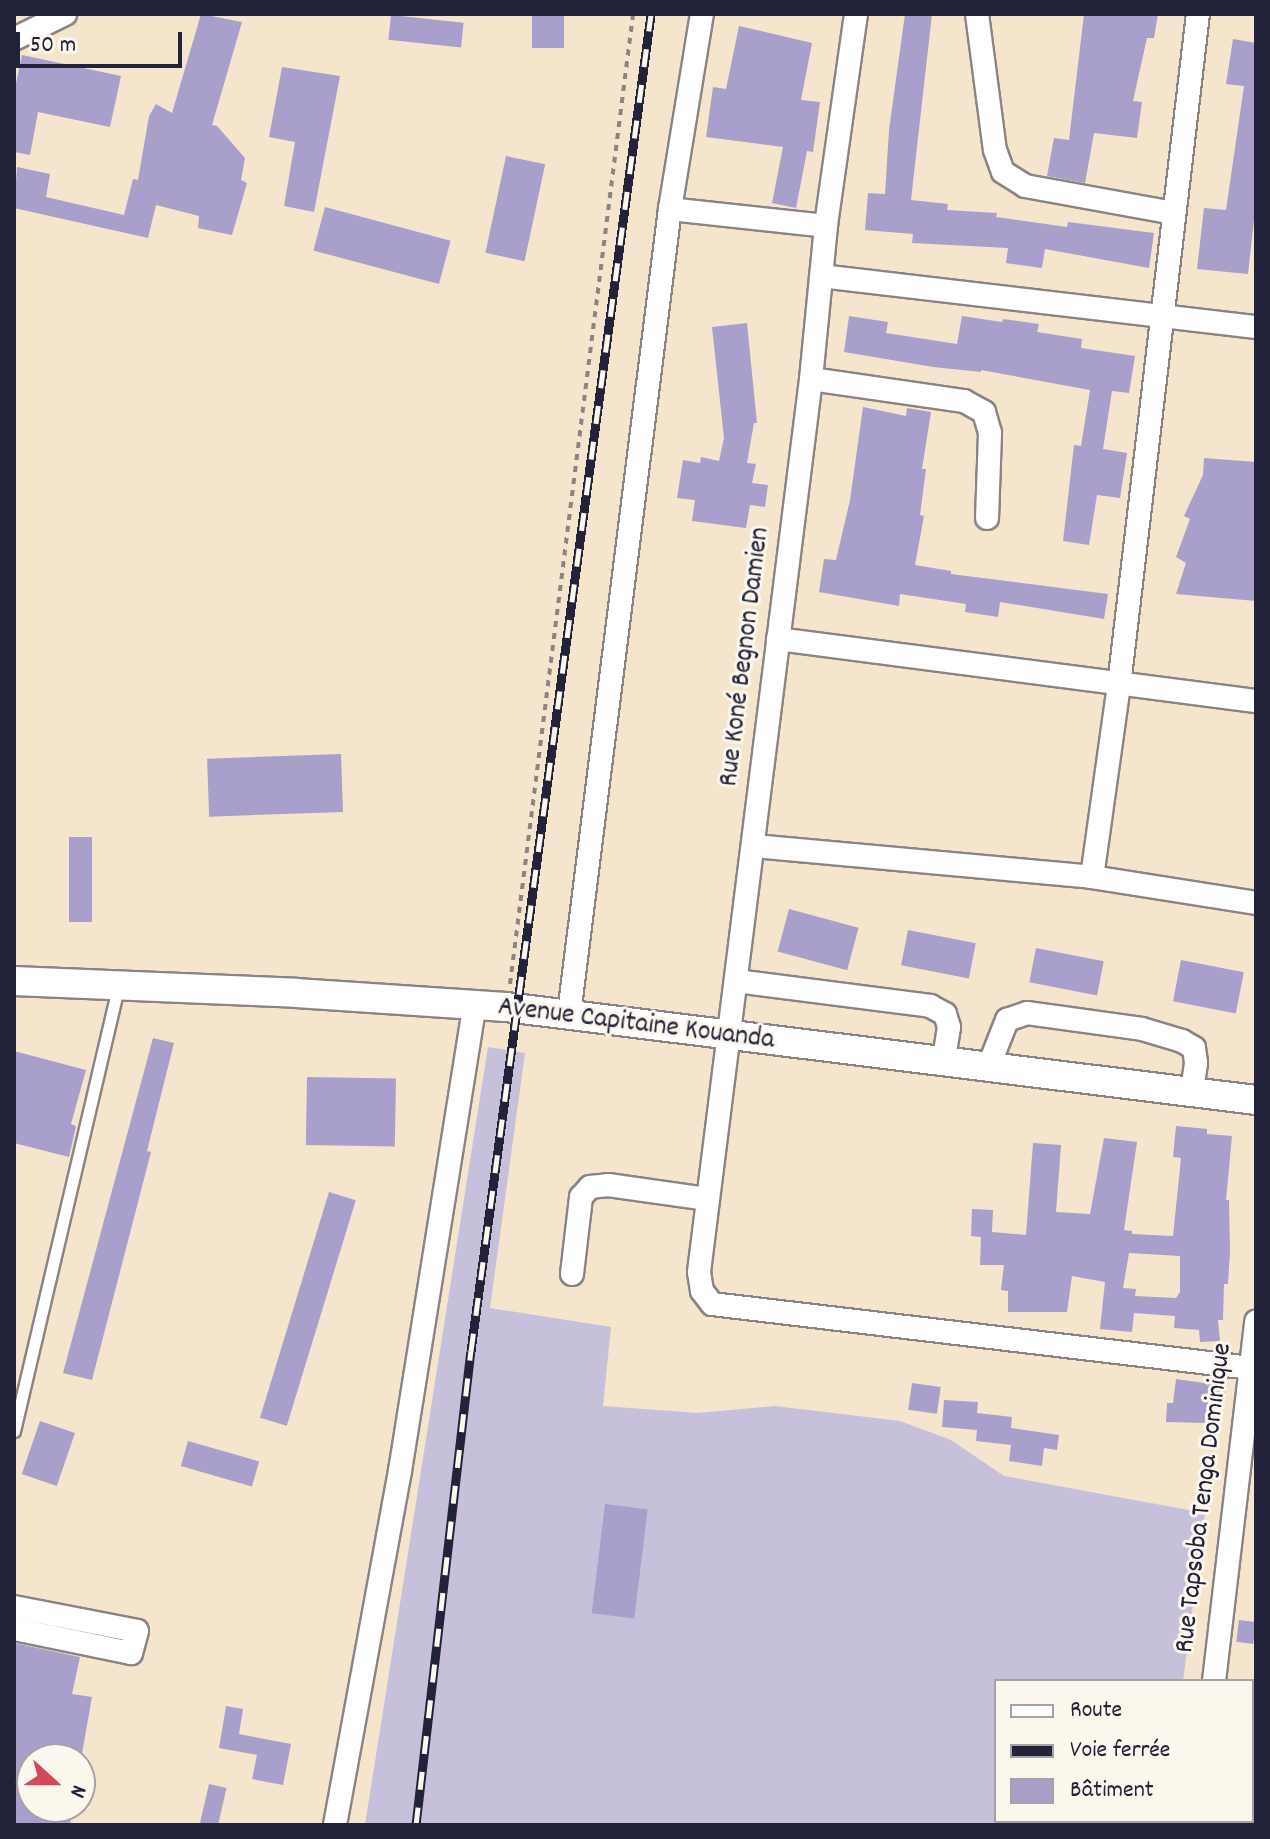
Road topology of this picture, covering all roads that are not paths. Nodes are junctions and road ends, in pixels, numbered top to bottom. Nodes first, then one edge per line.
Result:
1 (65, 14) edge
2 (702, 14) edge
3 (856, 14) edge
4 (977, 14) edge
5 (1198, 14) edge
6 (14, 39) edge
7 (670, 209) junction
8 (1173, 213) junction
9 (826, 226) junction
10 (821, 276) junction
11 (1161, 316) junction
12 (1256, 327) edge
13 (811, 379) junction
14 (987, 518) dead end
15 (778, 639) junction
16 (1119, 685) junction
17 (1256, 701) edge
18 (754, 846) junction
19 (1092, 877) junction
20 (1256, 903) edge
21 (14, 981) edge
22 (736, 981) junction
23 (118, 988) junction
24 (475, 1005) junction
25 (569, 1014) junction
26 (728, 1037) junction
27 (943, 1063) junction
28 (988, 1068) junction
29 (1192, 1093) junction
30 (1256, 1100) edge
31 (708, 1199) junction
32 (572, 1274) dead end
33 (1256, 1321) edge
34 (1251, 1368) junction
35 (14, 1431) edge
36 (1250, 1450) edge
37 (14, 1607) edge
38 (14, 1629) edge
39 (1214, 1679) edge
40 (335, 1825) edge

1 - 6 street
2 - 7 street
3 - 9 street, Rue Koné Begnon Damien
4 - 8 street
5 - 8 street
7 - 9 street
7 - 25 street
8 - 11 street
9 - 10 street, Rue Koné Begnon Damien
10 - 11 street
10 - 13 street, Rue Koné Begnon Damien
11 - 12 street
11 - 16 street
13 - 14 street
13 - 15 street, Rue Koné Begnon Damien
15 - 16 street
15 - 18 street, Rue Koné Begnon Damien
16 - 17 street
16 - 19 street
18 - 19 street
18 - 22 street, Rue Koné Begnon Damien
19 - 20 street
21 - 23 street, Avenue Capitaine Kouanda
22 - 26 street, Rue Koné Begnon Damien
22 - 27 street
23 - 24 street, Avenue Capitaine Kouanda
23 - 35 lane
24 - 25 street, Avenue Capitaine Kouanda
24 - 40 street
25 - 26 street, Avenue Capitaine Kouanda
26 - 27 street, Avenue Capitaine Kouanda
26 - 31 street, Rue Koné Begnon Damien
27 - 28 street, Avenue Capitaine Kouanda
28 - 29 street, Avenue Capitaine Kouanda
28 - 29 street
29 - 30 street, Avenue Capitaine Kouanda
31 - 32 street
31 - 34 street, Rue Koné Begnon Damien
33 - 34 street, Rue Tapsoba Tenga Dominique
34 - 36 street, Rue Tapsoba Tenga Dominique
36 - 39 street, Rue Tapsoba Tenga Dominique
37 - 38 street

